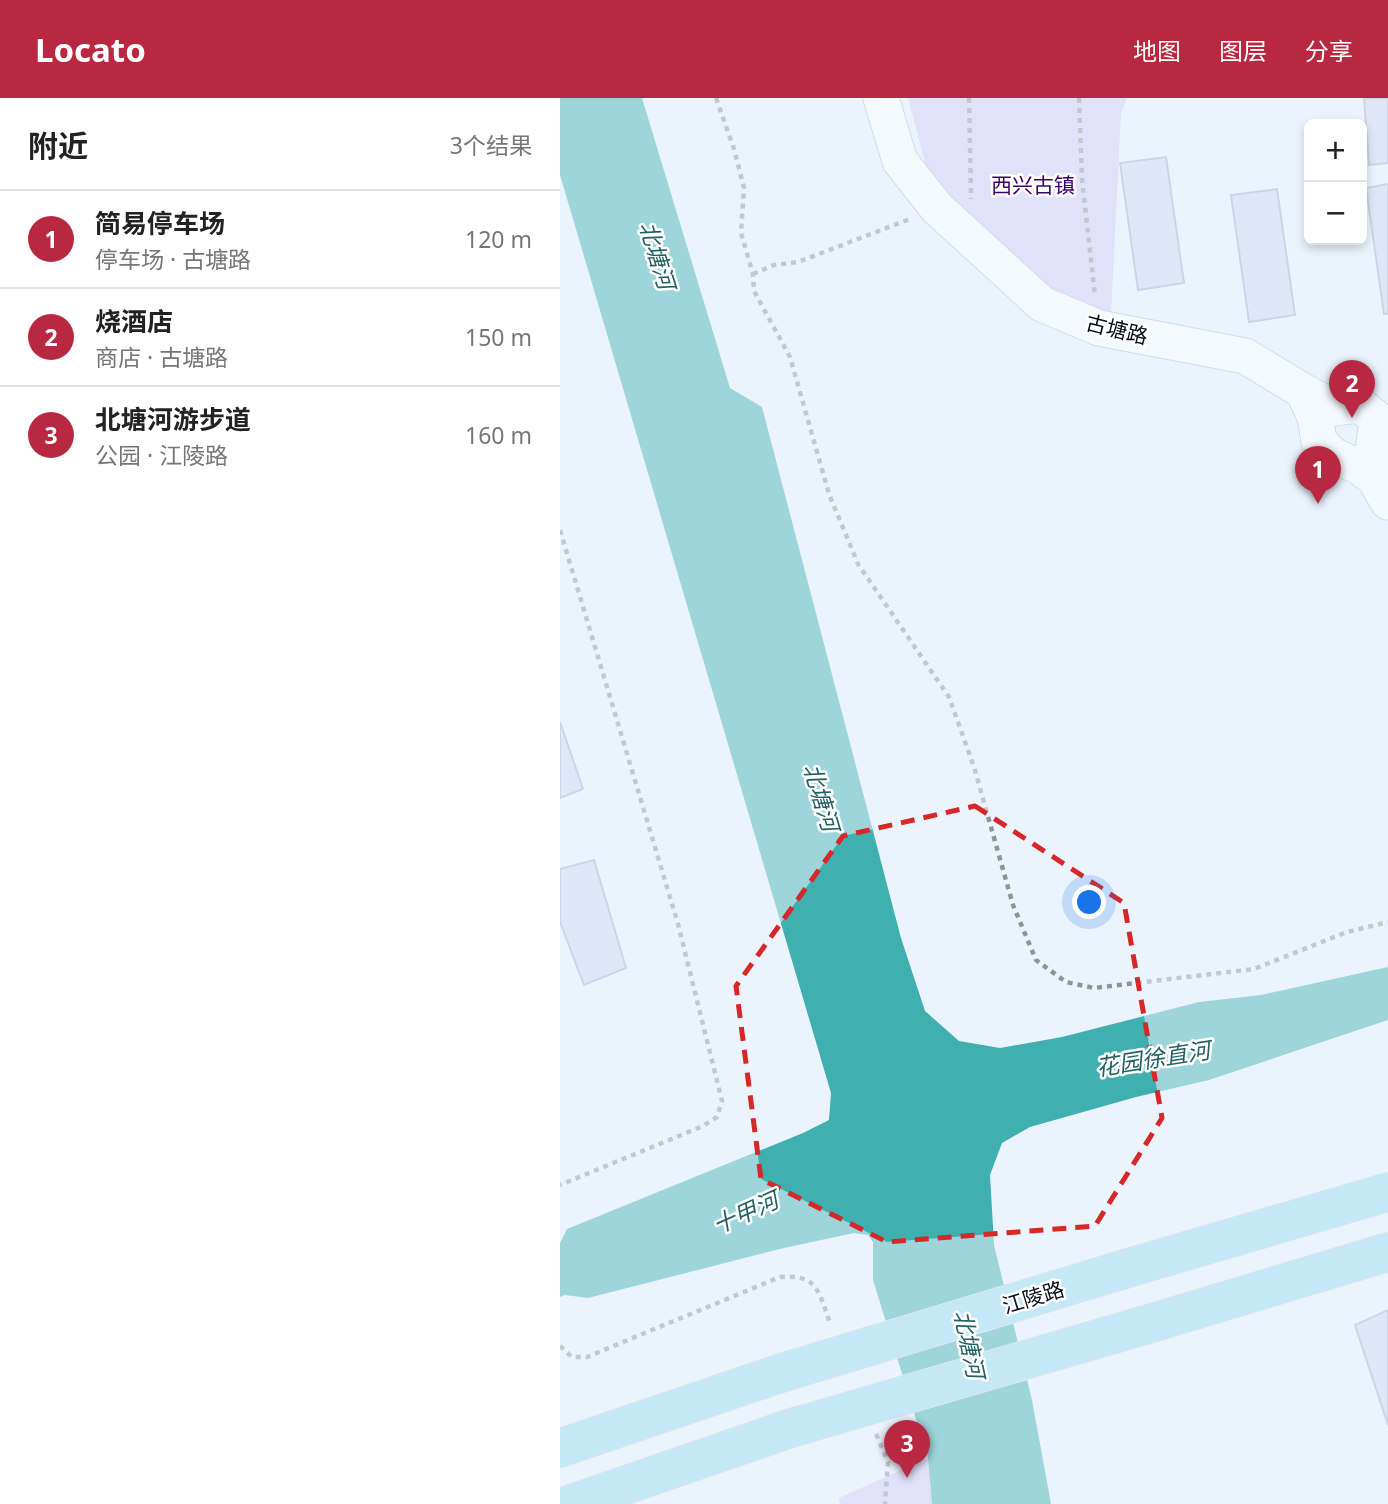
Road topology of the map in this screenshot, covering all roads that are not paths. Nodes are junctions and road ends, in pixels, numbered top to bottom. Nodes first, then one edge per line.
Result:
1 (881, 98) edge
2 (1303, 391) junction
3 (1382, 420) edge
4 (1388, 494) edge
5 (1388, 502) edge
6 (1388, 1192) edge
7 (1388, 1252) edge
8 (560, 1448) edge
9 (571, 1504) edge

1 - 2 street, 古塘路
2 - 3 street, 古塘路
2 - 5 street
3 - 4 street
6 - 8 main road, 江陵路, bridge
7 - 9 main road, bridge

